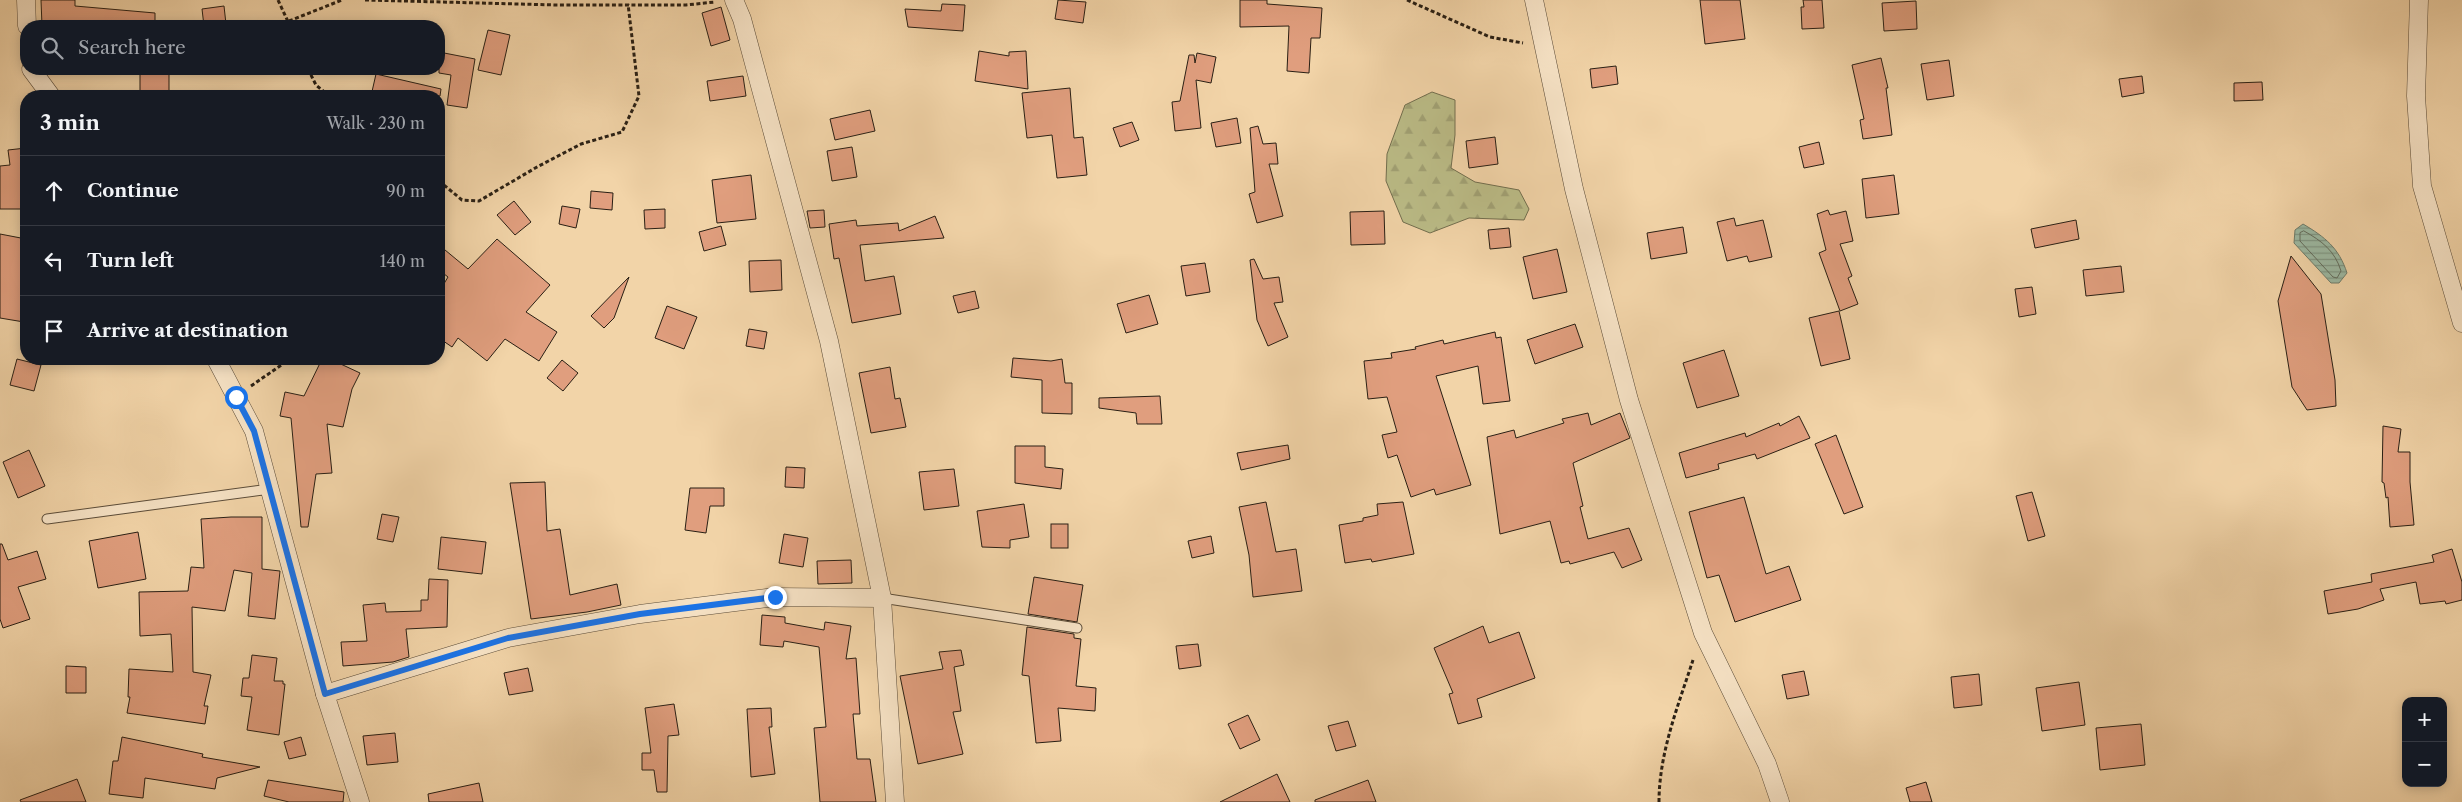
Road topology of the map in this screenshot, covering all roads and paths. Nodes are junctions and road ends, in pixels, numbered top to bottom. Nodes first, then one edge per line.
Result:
1 (26, 0) edge
2 (278, 0) edge
3 (342, 0) edge
4 (365, 0) edge
5 (728, 0) edge
6 (1407, 0) edge
7 (1534, 0) edge
8 (2419, 0) edge
9 (444, 2) edge
10 (628, 4) junction
11 (27, 20) edge
12 (288, 20) edge
13 (292, 20) edge
14 (1542, 46) junction
15 (35, 75) edge
16 (311, 75) edge
17 (47, 90) edge
18 (321, 90) edge
19 (445, 186) edge
20 (2462, 323) edge
21 (219, 365) edge
22 (281, 365) edge
23 (236, 397) junction
24 (270, 489) junction
25 (47, 520) dead end
26 (882, 598) junction
27 (1077, 628) dead end
28 (1703, 633) junction
29 (325, 694) junction
30 (1766, 764) junction
31 (360, 802) edge
32 (895, 802) edge
33 (1659, 802) edge
34 (1780, 802) edge
35 (1792, 802) edge

1 - 11 street
2 - 12 path
3 - 13 path
4 - 9 path
5 - 10 path
5 - 26 street
6 - 14 path
7 - 14 street
8 - 20 street
9 - 10 path
10 - 19 path
14 - 28 street
15 - 17 street
16 - 18 path
21 - 23 street
22 - 23 path
23 - 24 street
24 - 25 lane
24 - 29 street
26 - 27 lane
26 - 29 street
26 - 32 street
28 - 30 street
28 - 33 path
29 - 31 street
30 - 34 street
30 - 35 street

